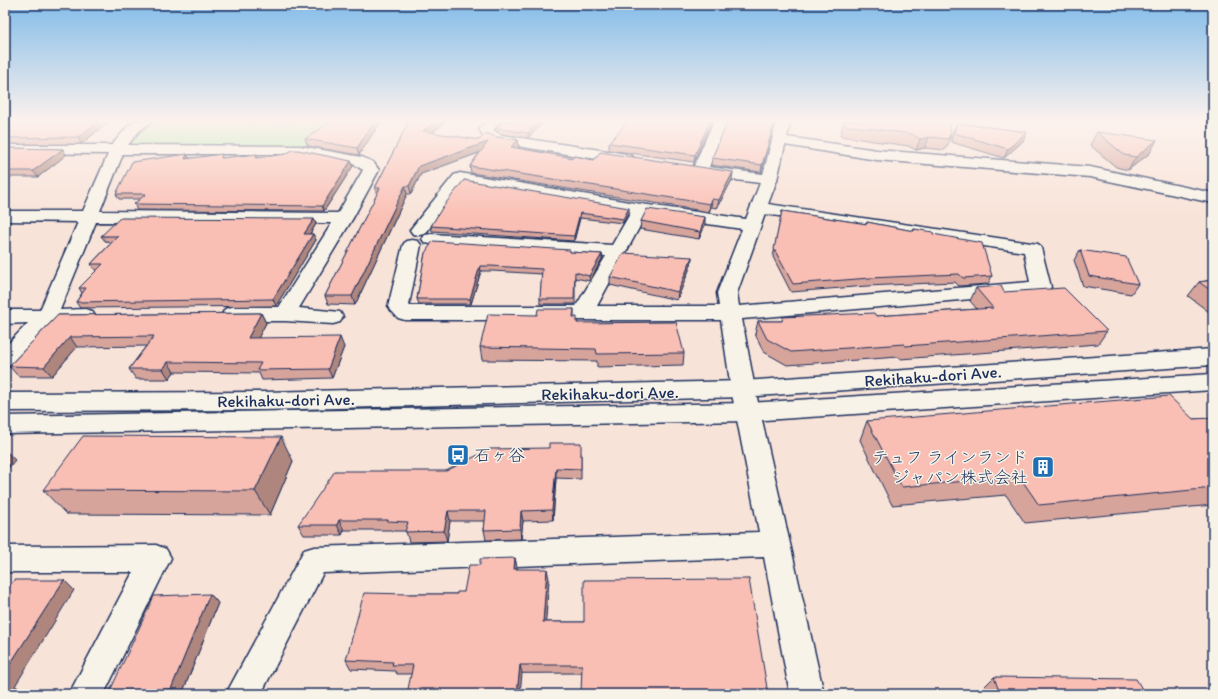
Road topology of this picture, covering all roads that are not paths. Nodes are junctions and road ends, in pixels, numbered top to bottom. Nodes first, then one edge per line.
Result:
1 (116, 154) edge
2 (321, 154) edge
3 (591, 154) edge
4 (707, 154) edge
5 (776, 154) edge
6 (868, 154) edge
7 (638, 161) edge
8 (684, 168) edge
9 (700, 170) junction
10 (769, 180) junction
11 (1213, 198) edge
12 (641, 209) junction
13 (5, 216) edge
14 (89, 216) junction
15 (756, 217) junction
16 (344, 218) junction
17 (420, 238) junction
18 (617, 251) junction
19 (583, 313) junction
20 (729, 313) junction
21 (285, 314) junction
22 (213, 315) edge
23 (102, 316) edge
24 (5, 317) edge
25 (47, 317) junction
26 (333, 317) dead end
27 (1213, 356) edge
28 (5, 360) edge
29 (1213, 382) edge
30 (746, 400) junction
31 (5, 402) edge
32 (5, 424) edge
33 (776, 544) junction
34 (5, 559) edge
35 (86, 694) edge
36 (243, 694) edge
37 (807, 694) edge

1 - 14 street
2 - 16 street
3 - 7 street
4 - 9 street
5 - 10 street
6 - 11 street
8 - 9 street
9 - 10 street
10 - 15 street
12 - 15 street
12 - 17 street
12 - 18 street
13 - 14 street
14 - 16 street
14 - 25 street
15 - 20 street
15 - 20 street
16 - 21 street
17 - 18 street
17 - 19 street
18 - 19 street
19 - 20 street
20 - 30 street
21 - 22 street
21 - 26 street
23 - 25 street
24 - 25 street
25 - 28 street
27 - 30 street, Rekihaku-dori Ave.
29 - 30 street, Rekihaku-dori Ave.
30 - 31 street, Rekihaku-dori Ave.
30 - 32 street, Rekihaku-dori Ave.
30 - 33 street
33 - 36 street
33 - 37 street
34 - 35 street

